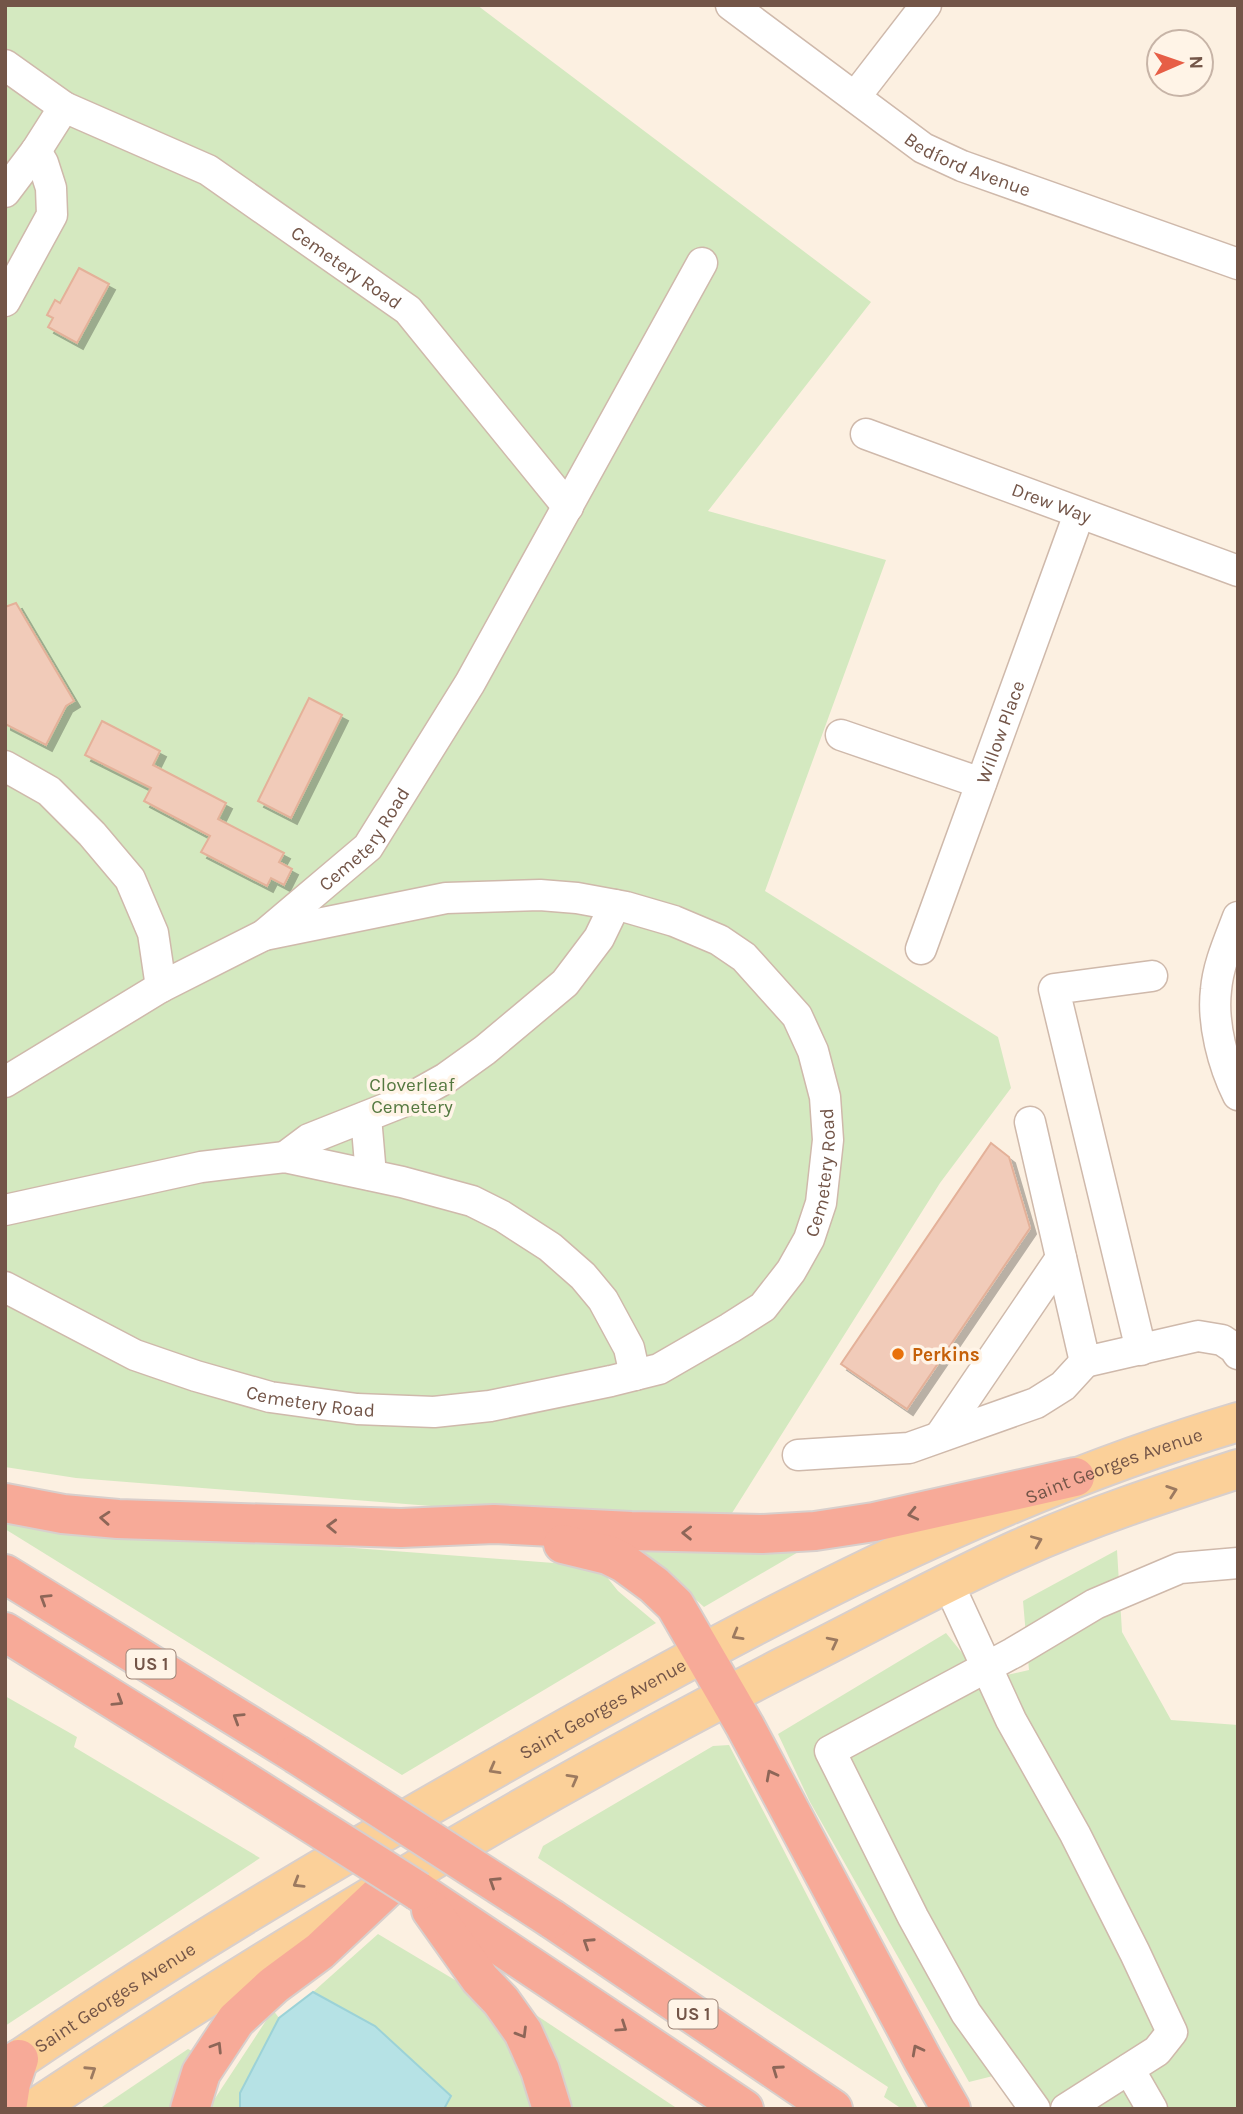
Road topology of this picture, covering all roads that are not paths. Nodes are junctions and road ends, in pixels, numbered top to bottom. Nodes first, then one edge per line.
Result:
1 (731, 5) edge
2 (926, 5) edge
3 (5, 65) edge
4 (855, 97) junction
5 (64, 107) junction
6 (36, 151) junction
7 (5, 192) edge
8 (702, 263) dead end
9 (1238, 264) edge
10 (5, 301) edge
11 (866, 434) dead end
12 (568, 507) junction
13 (1079, 514) junction
14 (1238, 571) edge
15 (841, 736) dead end
16 (5, 766) edge
17 (981, 783) junction
18 (615, 905) junction
19 (1238, 917) edge
20 (264, 935) junction
21 (921, 948) dead end
22 (1152, 976) dead end
23 (161, 987) junction
24 (5, 1082) edge
25 (1238, 1095) edge
26 (366, 1117) junction
27 (1030, 1122) dead end
28 (285, 1157) junction
29 (371, 1175) junction
30 (5, 1210) edge
31 (1061, 1258) junction
32 (5, 1287) edge
33 (1236, 1349) edge
34 (1141, 1350) junction
35 (1085, 1362) junction
36 (635, 1375) junction
37 (1238, 1422) edge
38 (940, 1437) junction
39 (798, 1455) dead end
40 (1238, 1469) edge
41 (1075, 1477) junction
42 (5, 1503) edge
43 (401, 1528) junction
44 (1238, 1563) edge
45 (5, 1574) edge
46 (948, 1583) junction
47 (813, 1594) junction
48 (5, 1632) edge
49 (704, 1653) junction
50 (788, 1665) junction
51 (988, 1666) junction
52 (729, 1695) junction
53 (402, 1890) junction
54 (12, 2064) edge
55 (1129, 2069) junction
56 (7, 2109) edge
57 (34, 2109) edge
58 (190, 2109) edge
59 (552, 2109) edge
60 (744, 2109) edge
61 (833, 2109) edge
62 (951, 2109) edge
63 (1035, 2109) edge
64 (1066, 2109) edge
65 (1152, 2109) edge

1 - 4 street, Bedford Avenue
2 - 4 street
3 - 5 street, Cemetery Road
4 - 9 street, Bedford Avenue
5 - 6 street
5 - 12 street, Cemetery Road
6 - 7 street
6 - 10 street
8 - 12 street, Cemetery Road
11 - 13 street, Drew Way
12 - 20 street, Cemetery Road
13 - 14 street, Drew Way
13 - 17 street, Willow Place
15 - 17 street
16 - 23 street
17 - 21 street, Willow Place
18 - 20 street, Cemetery Road
18 - 26 street
18 - 36 street, Cemetery Road
19 - 25 street
20 - 23 street, Cemetery Road
22 - 34 street
23 - 24 street, Cemetery Road
26 - 28 street
26 - 29 street
27 - 31 street
28 - 29 street
28 - 30 street
29 - 36 street
31 - 35 street
31 - 38 street
32 - 36 street, Cemetery Road
33 - 34 street
34 - 35 street
35 - 38 street
37 - 41 main road, Saint Georges Avenue
38 - 39 street
46 -> 40 main road
41 -> 43 highway
41 - 47 main road, Saint Georges Avenue
43 -> 42 highway
43 - 49 highway
44 - 51 street
61 -> 45 highway, US 1, bridge
50 -> 46 main road
46 - 51 street
47 -> 49 main road, Saint Georges Avenue
47 - 50 main road
48 -> 53 highway, US 1, bridge
49 - 52 highway
49 -> 54 main road, Saint Georges Avenue
50 - 52 main road
51 - 55 street
51 - 63 street
53 -> 52 main road
62 -> 52 highway
57 -> 53 main road
58 -> 53 highway
53 -> 59 highway
53 -> 60 highway, US 1
54 - 56 highway
55 - 64 street
55 - 65 street

